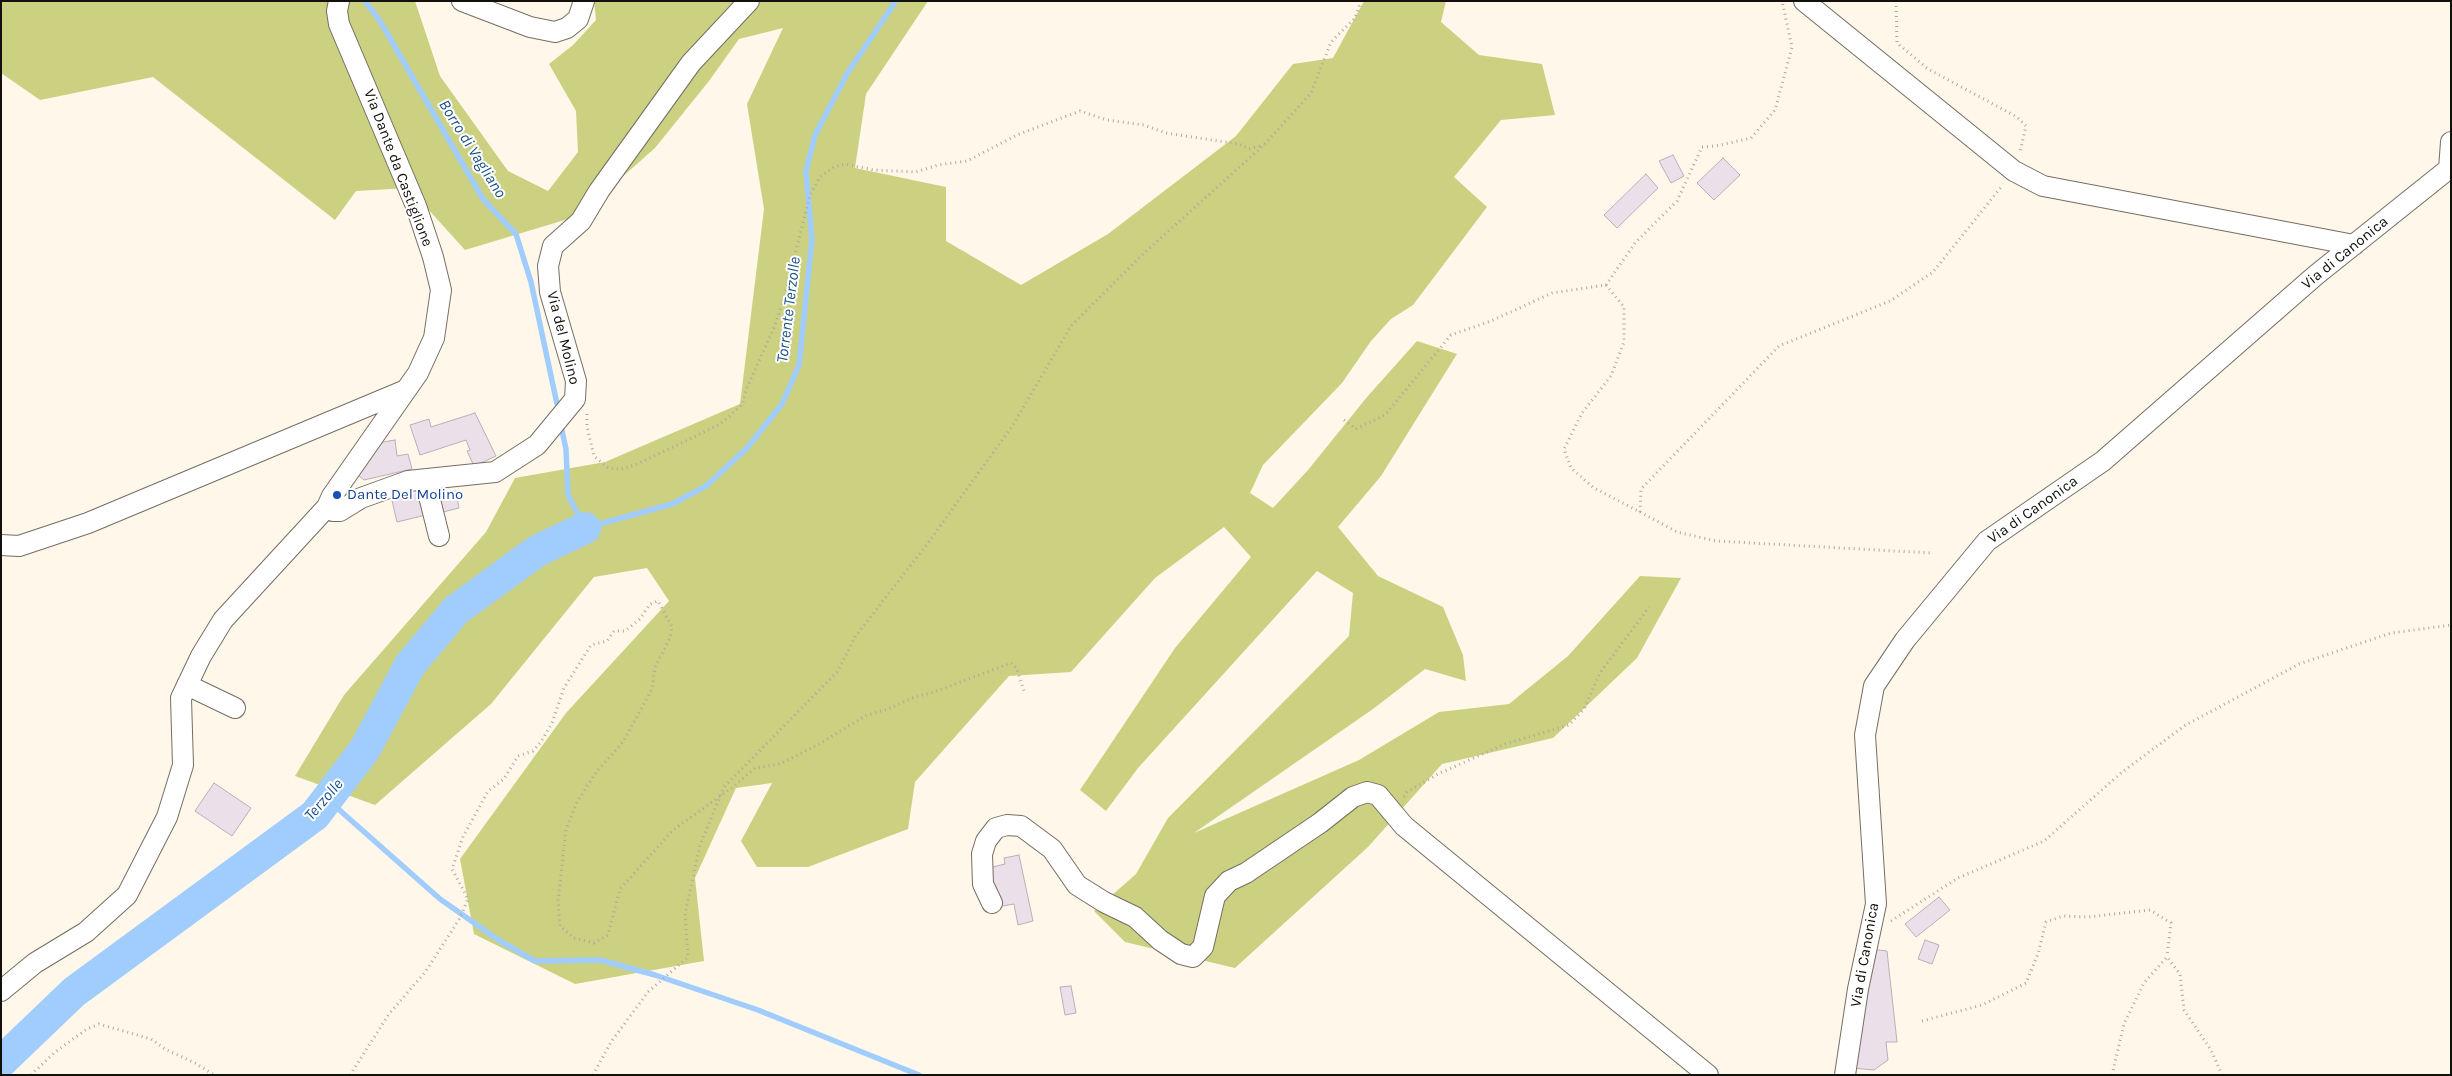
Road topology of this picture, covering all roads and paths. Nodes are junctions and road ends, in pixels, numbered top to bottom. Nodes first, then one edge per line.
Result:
1 (339, 1) edge
2 (462, 1) edge
3 (584, 1) edge
4 (749, 1) edge
5 (1361, 1) edge
6 (1782, 1) edge
7 (1804, 1) edge
8 (1896, 1) edge
9 (2451, 142) edge
10 (1264, 145) junction
11 (2450, 168) edge
12 (2014, 171) junction
13 (2354, 245) junction
14 (1606, 285) junction
15 (406, 390) junction
16 (576, 399) junction
17 (1344, 420) dead end
18 (425, 480) junction
19 (327, 507) junction
20 (1640, 512) junction
21 (439, 536) dead end
22 (1, 545) edge
23 (1931, 553) dead end
24 (1649, 608) dead end
25 (2451, 625) edge
26 (187, 686) junction
27 (1025, 694) dead end
28 (235, 708) dead end
29 (1393, 812) junction
30 (992, 904) dead end
31 (1891, 922) dead end
32 (2167, 958) junction
33 (1, 991) edge
34 (1922, 1021) dead end
35 (213, 1074) edge
36 (31, 1075) edge
37 (350, 1075) edge
38 (593, 1075) edge
39 (1708, 1075) edge
40 (1845, 1075) edge
41 (2112, 1075) edge
42 (2222, 1075) edge

1 - 15 street, Via Dante da Castiglione
2 - 3 street
4 - 16 street, Via del Molino
5 - 10 path
6 - 14 path
7 - 12 street
8 - 12 path
9 - 11 street
10 - 16 path
10 - 38 path
11 - 13 street, Via di Canonica
12 - 13 street
12 - 20 path
13 - 40 street, Via di Canonica
14 - 17 path
14 - 20 path
15 - 19 street, Via Dante da Castiglione
15 - 22 street
16 - 18 street, Via del Molino
18 - 19 street, Via del Molino
18 - 21 street
19 - 26 street, Via Dante da Castiglione
20 - 23 path
24 - 29 path
25 - 31 path
26 - 28 street
26 - 33 street, Via Dante da Castiglione
27 - 37 path
29 - 30 street
29 - 39 street
32 - 34 path
32 - 41 path
32 - 42 path
35 - 36 path

